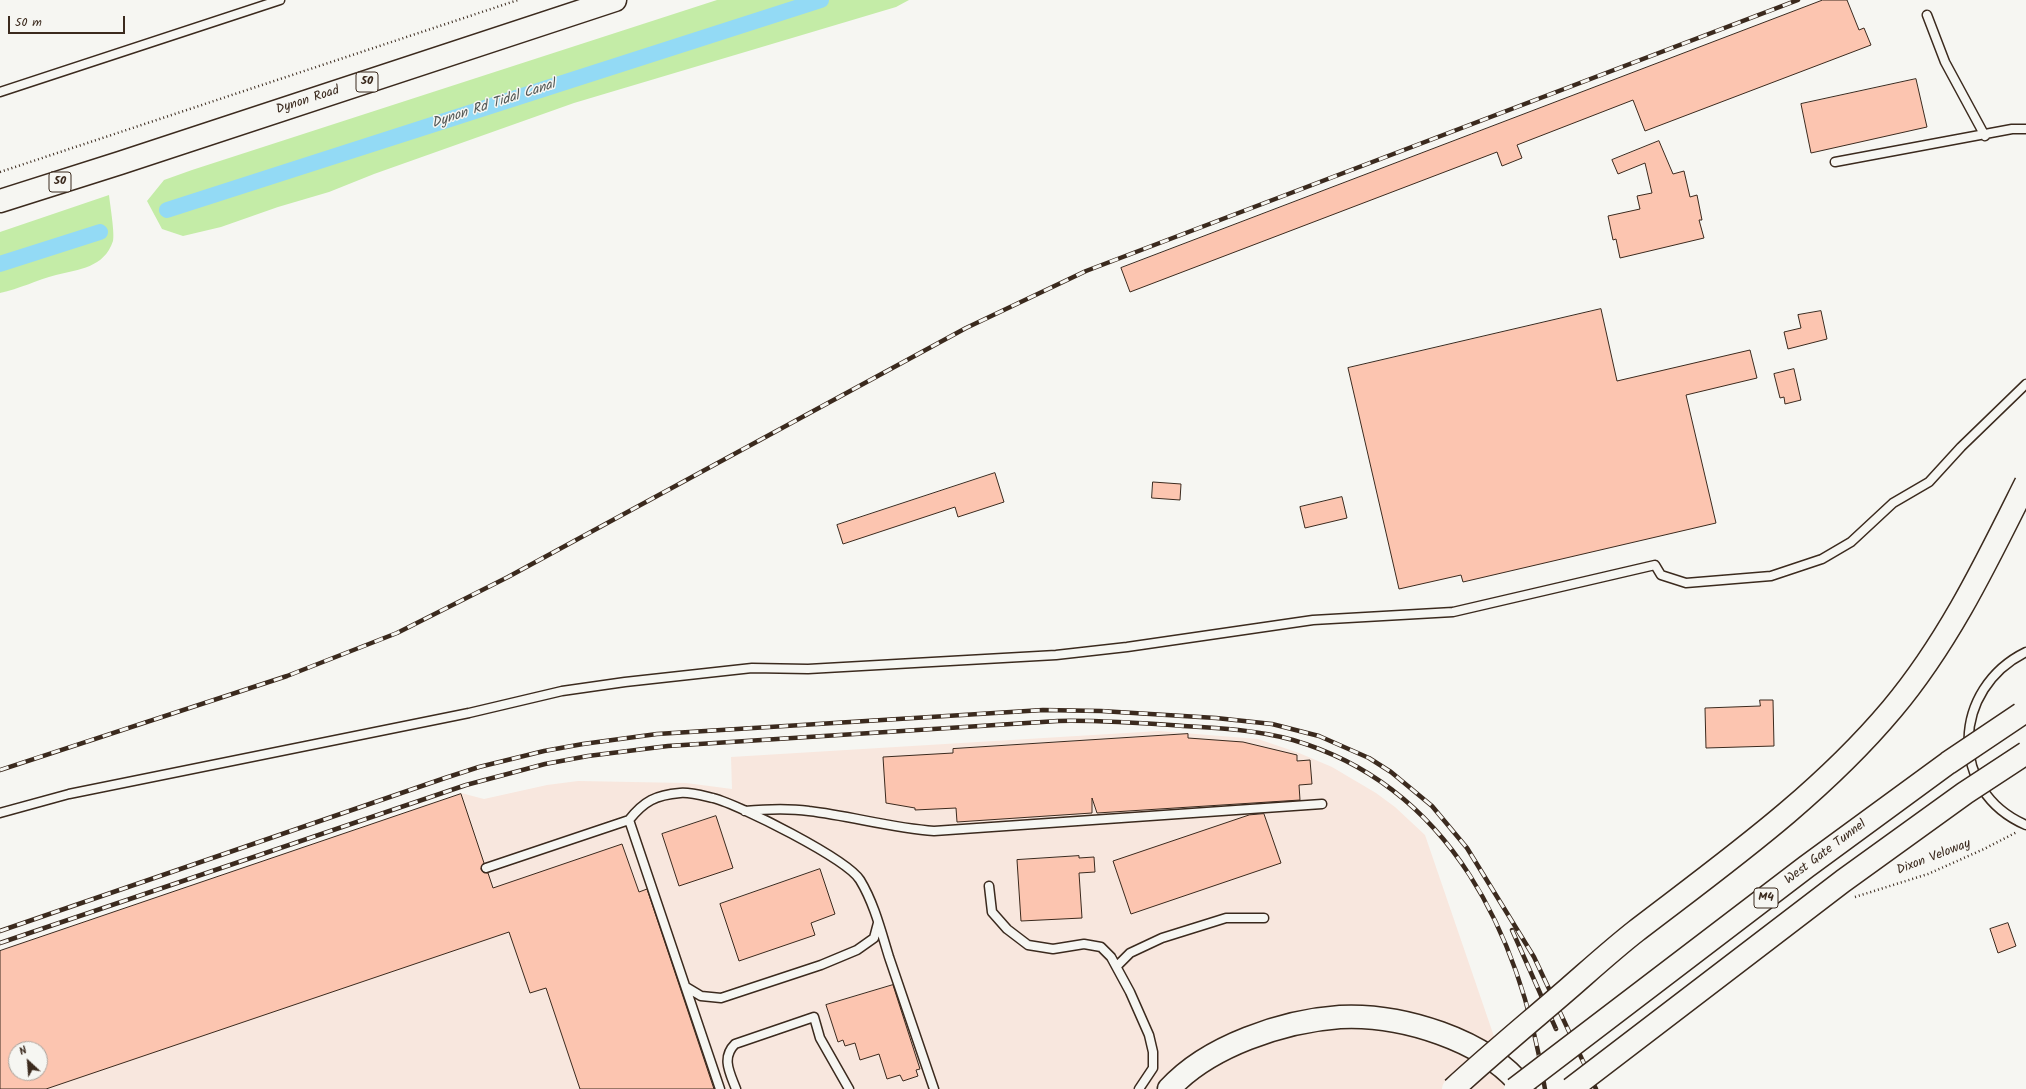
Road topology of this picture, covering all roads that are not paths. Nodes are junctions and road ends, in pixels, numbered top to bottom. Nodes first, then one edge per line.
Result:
1 (280, 0) edge
2 (615, 0) edge
3 (1927, 14) dead end
4 (0, 92) edge
5 (2026, 129) edge
6 (1985, 136) junction
7 (1835, 162) dead end
8 (0, 201) edge
9 (2026, 384) edge
10 (2026, 483) edge
11 (2026, 652) edge
12 (2026, 711) edge
13 (2026, 753) edge
14 (1322, 804) dead end
15 (744, 812) junction
16 (0, 814) edge
17 (629, 820) junction
18 (2024, 827) edge
19 (486, 868) dead end
20 (989, 886) dead end
21 (1264, 918) dead end
22 (878, 922) junction
23 (1117, 966) junction
24 (686, 987) junction
25 (735, 1086) edge
26 (849, 1087) edge
27 (720, 1089) edge
28 (934, 1089) edge
29 (1139, 1089) edge
30 (1169, 1089) edge
31 (1453, 1089) edge
32 (1515, 1089) edge
33 (1524, 1089) edge
34 (1571, 1089) edge

1 - 4 lane
2 - 8 main road, Dynon Road / 50
3 - 6 lane
5 - 6 lane
6 - 7 lane
9 - 16 lane
10 - 31 main road, bridge
11 - 18 lane
12 - 32 main road, West Gate Tunnel / M4, bridge
13 - 34 main road, M4, bridge
14 - 15 lane
15 - 17 lane
15 - 22 lane
17 - 19 lane
17 - 24 lane
20 - 23 lane
21 - 23 lane
22 - 24 lane
22 - 28 lane
23 - 29 lane
24 - 27 lane
25 - 26 lane
30 - 33 main road, bridge

